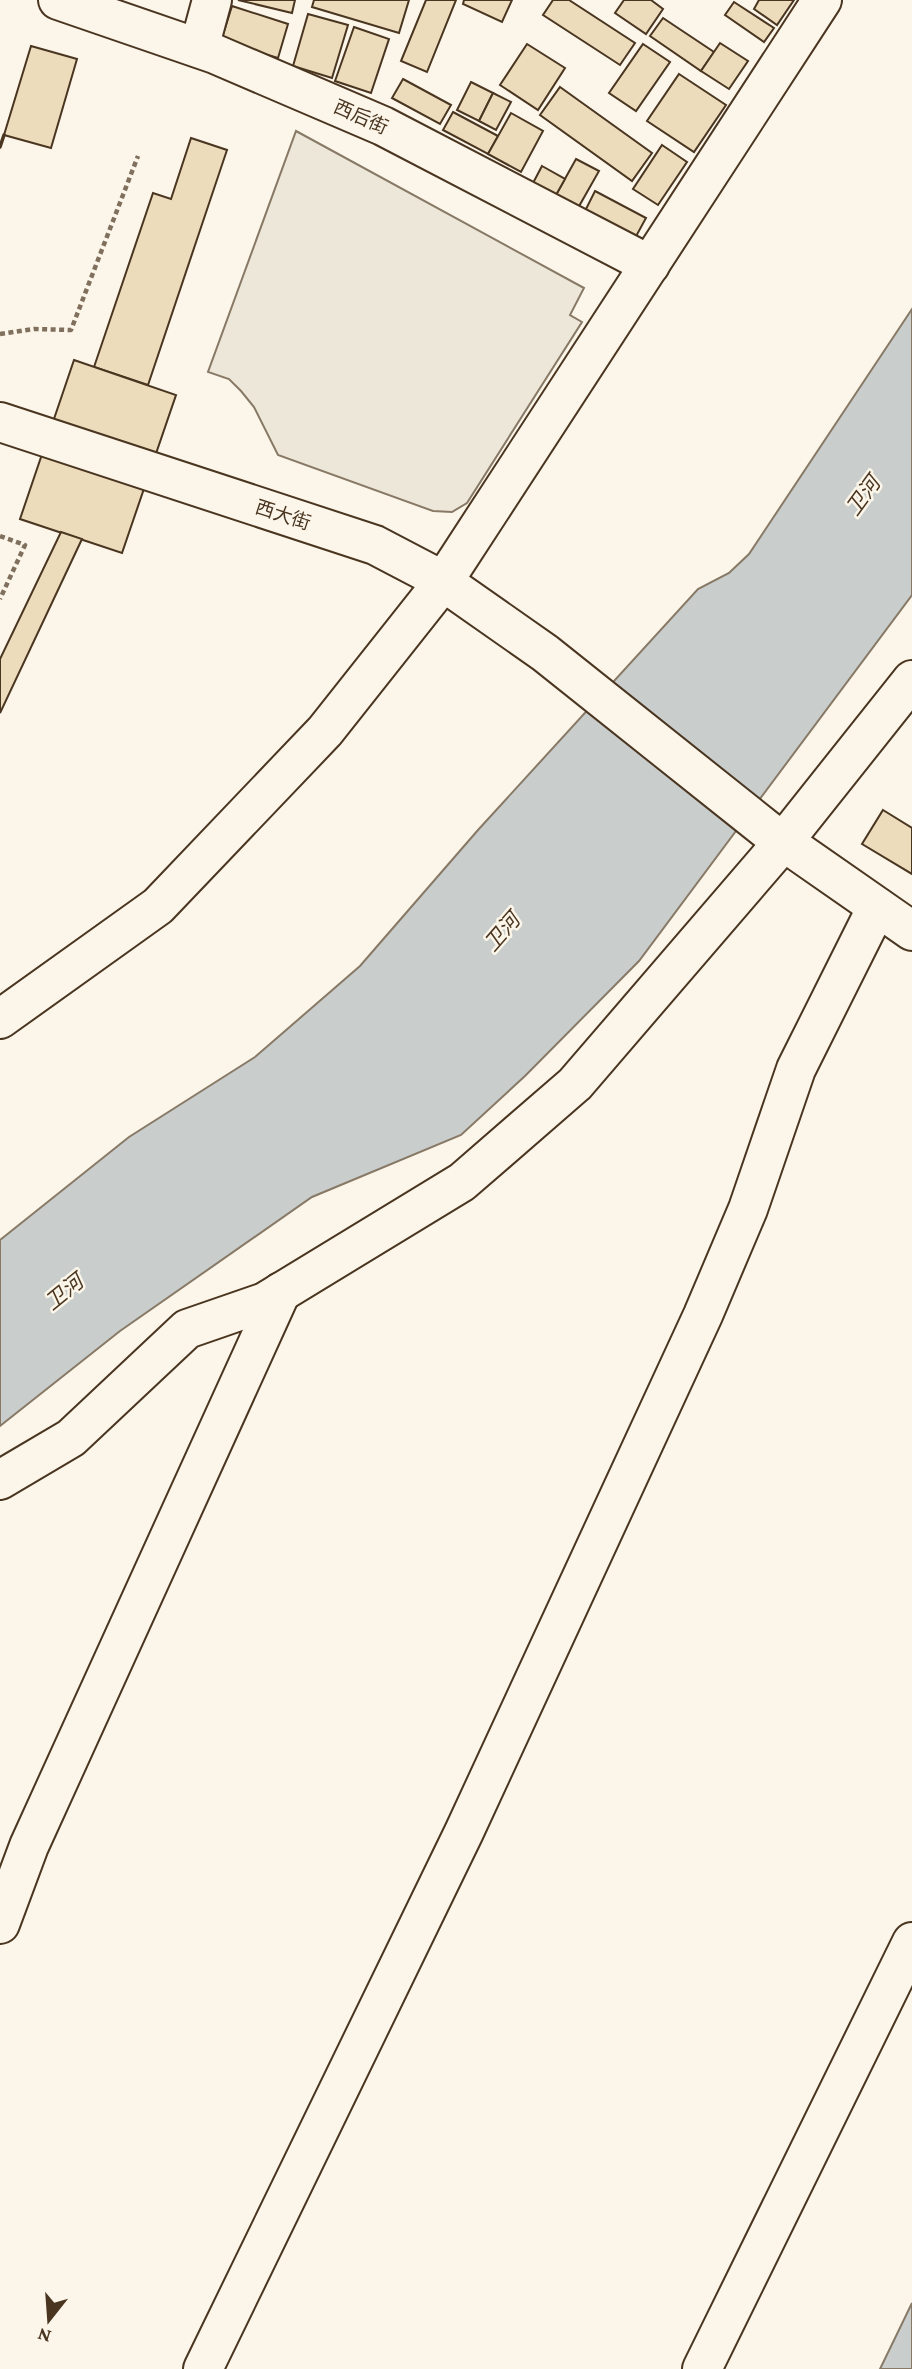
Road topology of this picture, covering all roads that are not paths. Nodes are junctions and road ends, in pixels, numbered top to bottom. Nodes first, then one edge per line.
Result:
1 (58, 0) edge
2 (212, 0) edge
3 (822, 0) edge
4 (199, 48) junction
5 (650, 265) junction
6 (0, 422) edge
7 (443, 582) junction
8 (912, 680) edge
9 (775, 836) junction
10 (877, 907) junction
11 (912, 931) edge
12 (0, 1019) edge
13 (281, 1292) junction
14 (0, 1480) edge
15 (0, 1924) edge
16 (912, 1942) edge
17 (203, 2369) edge
18 (702, 2369) edge

1 - 4 street, 西后街
2 - 4 street
3 - 5 street
4 - 5 street, 西后街
5 - 7 street
6 - 7 street, 西大街
7 - 9 street, 西大街
7 - 12 street
8 - 9 street
9 - 10 street, 西大街
9 - 13 street
10 - 11 street, 西大街
10 - 17 street
13 - 14 street
13 - 15 street
16 - 18 street

